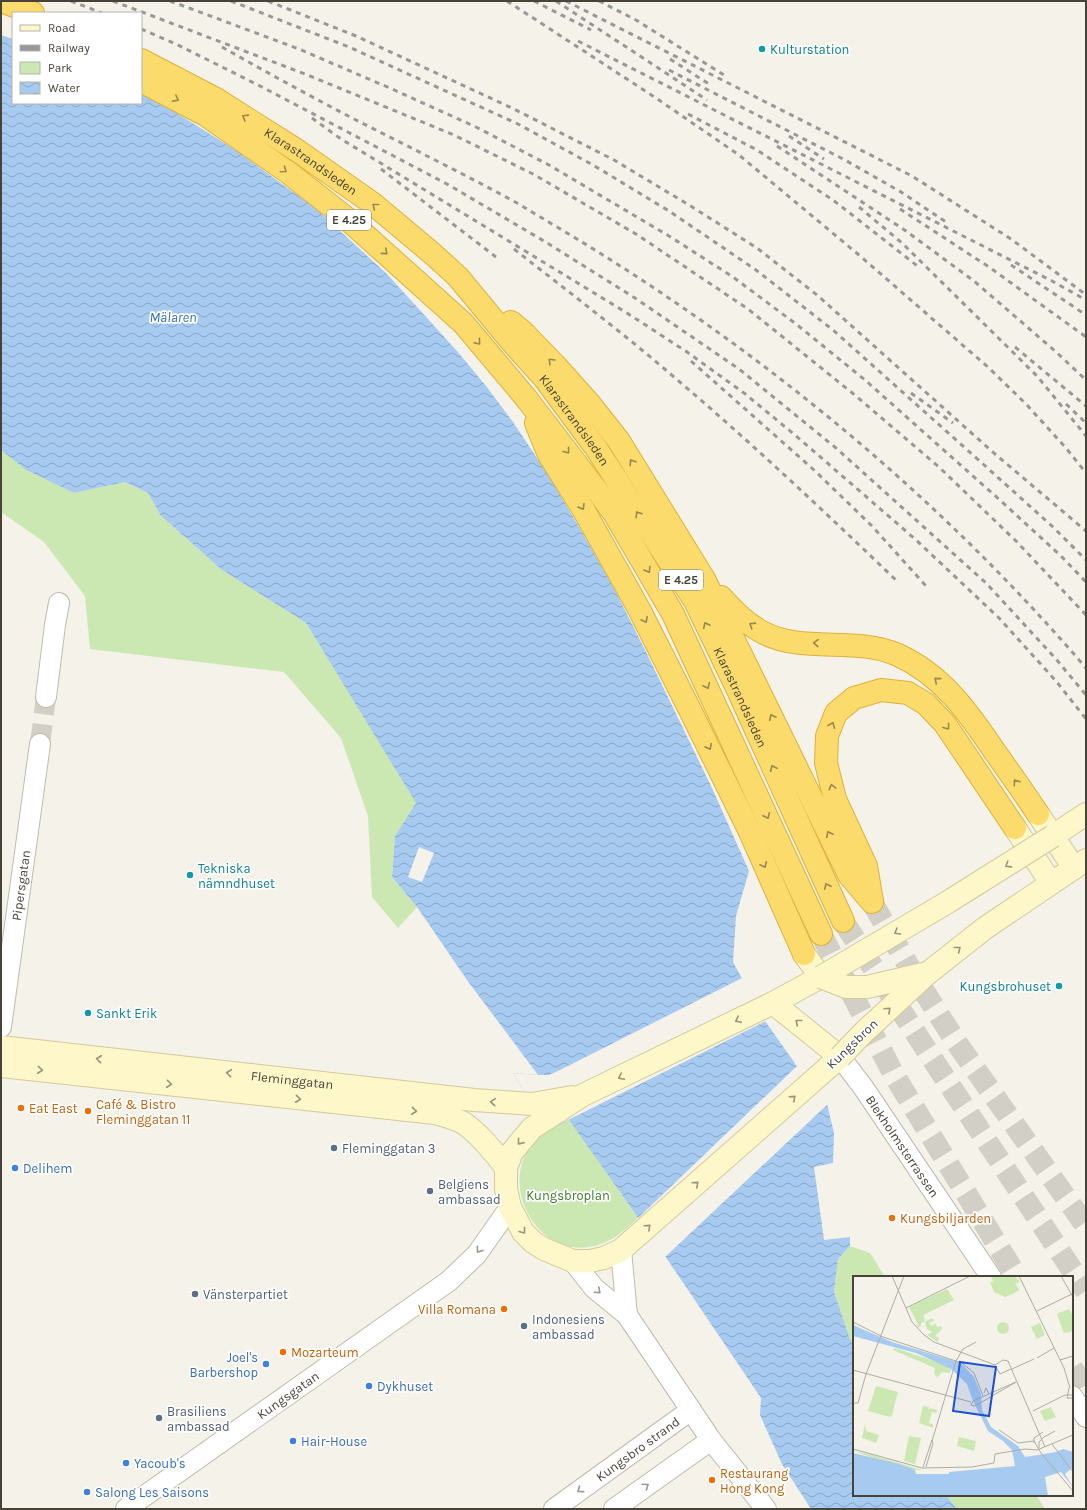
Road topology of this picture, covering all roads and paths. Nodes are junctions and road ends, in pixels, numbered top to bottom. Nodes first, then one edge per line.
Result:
1 (1, 1) edge
2 (30, 12) edge
3 (1, 17) edge
4 (12, 22) edge
5 (142, 61) edge
6 (142, 81) edge
7 (458, 277) junction
8 (526, 398) junction
9 (704, 579) junction
10 (59, 603) dead end
11 (46, 697) tunnel mouth
12 (40, 744) tunnel mouth
13 (1038, 814) joint
14 (1086, 814) edge
15 (1015, 828) joint
16 (1053, 836) junction
17 (1030, 851) junction
18 (1080, 864) edge
19 (1051, 883) junction
20 (843, 921) tunnel mouth
21 (821, 934) tunnel mouth
22 (804, 954) joint
23 (928, 973) junction
24 (820, 977) junction
25 (773, 1003) junction
26 (1, 1027) edge
27 (1, 1047) edge
28 (840, 1057) junction
29 (1, 1066) edge
30 (537, 1113) junction
31 (506, 1168) junction
32 (510, 1207) junction
33 (625, 1247) junction
34 (573, 1261) junction
35 (990, 1276) edge
36 (626, 1315) junction
37 (691, 1410) junction
38 (711, 1440) junction
39 (126, 1509) edge
40 (554, 1509) edge
41 (614, 1509) edge
42 (766, 1509) edge

1 - 2 highway
3 - 4 highway
7 -> 5 highway, Klarastrandsleden / E 4.25
6 -> 8 highway, Klarastrandsleden / E 4.25
9 -> 7 highway
20 -> 7 highway, Klarastrandsleden / E 4.25
8 -> 21 highway, Klarastrandsleden / E 4.25
8 -> 22 highway
13 -> 9 highway
9 -> 15 highway
10 - 11 street
12 - 26 street, Pipersgatan
13 - 16 main road
14 - 16 main road
15 - 17 main road
16 - 17 main road, bridge
16 - 18 main road
17 - 19 main road
17 -> 24 main road, bridge
18 - 19 main road, Kungsbron
23 -> 19 main road, Kungsbron
22 - 24 main road
23 - 24 main road, bridge
28 -> 23 main road, Kungsbron, bridge
24 - 25 main road
28 -> 25 main road
25 -> 30 main road
30 -> 27 main road, Fleminggatan
33 -> 28 main road, Kungsbron
28 - 35 street, Blekholmsterrassen
29 -> 31 main road, Fleminggatan
30 -> 31 main road
31 - 32 main road
32 -> 34 main road
32 -> 39 street, Kungsgatan
33 - 34 main road
33 - 36 street
34 -> 36 street
36 - 37 street
37 - 38 street, Kungsbro strand
37 -> 40 street, Kungsbro strand
41 -> 38 street
38 - 42 street, Kungsbro strand

